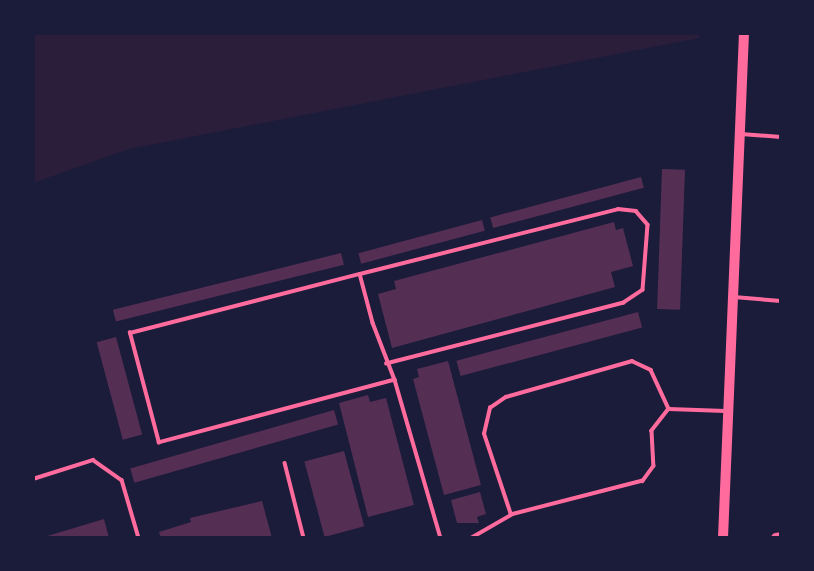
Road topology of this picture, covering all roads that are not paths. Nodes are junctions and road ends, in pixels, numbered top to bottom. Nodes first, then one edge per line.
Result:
1 (744, 33) edge
2 (737, 134) junction
3 (781, 137) edge
4 (360, 274) junction
5 (731, 296) junction
6 (781, 301) edge
7 (387, 364) junction
8 (395, 380) junction
9 (669, 409) junction
10 (727, 411) junction
11 (285, 463) dead end
12 (33, 479) edge
13 (512, 515) junction
14 (139, 538) edge
15 (304, 538) edge
16 (441, 538) edge
17 (471, 538) edge
18 (723, 538) edge

1 - 2 street
2 - 3 lane
2 - 5 street
4 - 7 lane
4 - 7 lane
4 - 8 lane
5 - 6 lane
5 - 10 street
7 - 8 lane
8 - 16 lane
9 - 10 lane
9 - 13 lane
9 - 13 lane
10 - 18 street
11 - 15 lane
12 - 14 lane
13 - 17 lane

